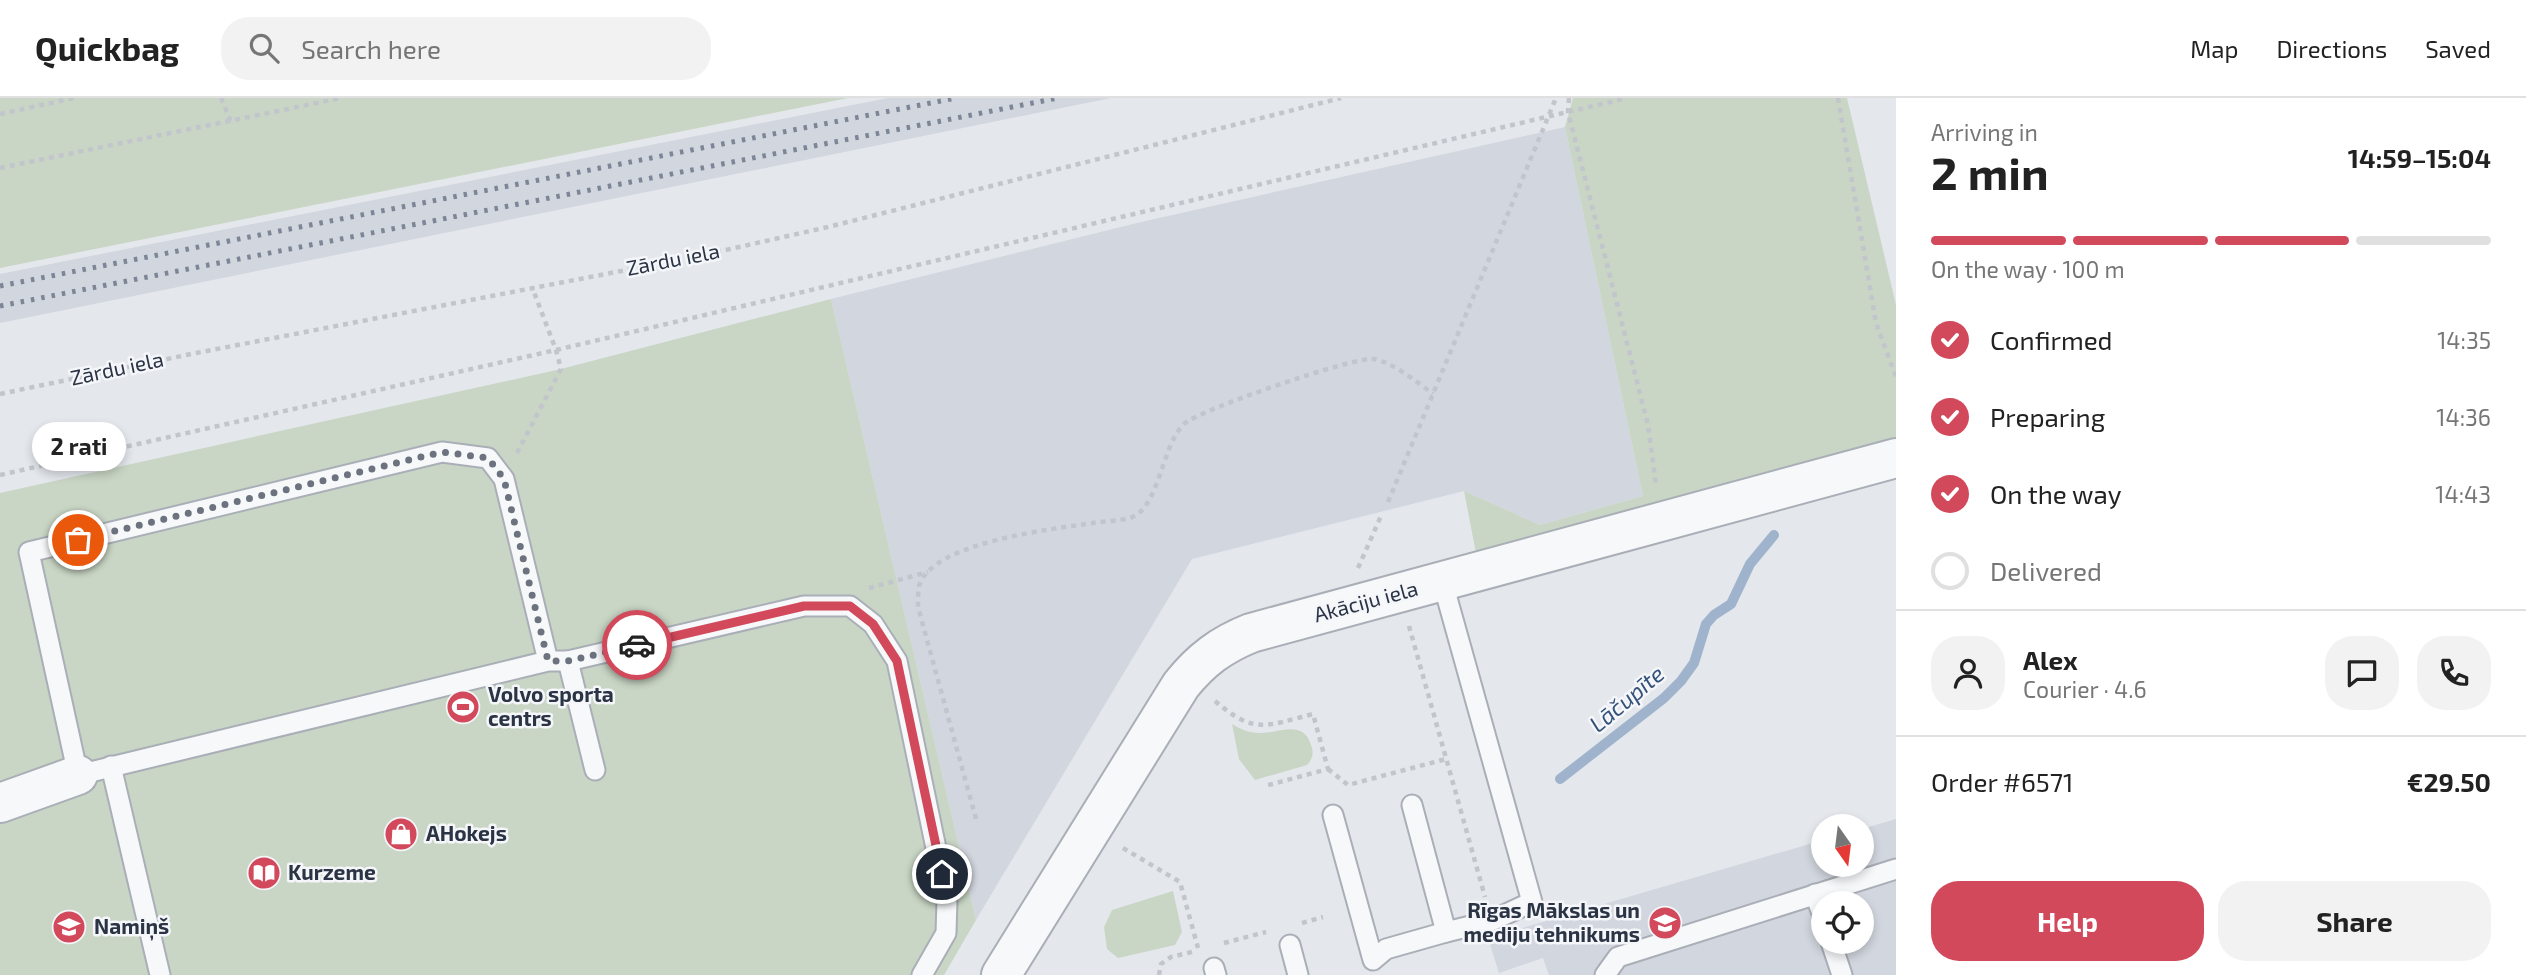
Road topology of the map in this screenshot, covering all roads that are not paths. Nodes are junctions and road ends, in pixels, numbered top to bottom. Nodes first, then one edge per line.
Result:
1 (1896, 458) edge
2 (1446, 592) junction
3 (558, 661) junction
4 (595, 770) dead end
5 (94, 771) junction
6 (0, 803) edge
7 (1412, 805) dead end
8 (1333, 815) dead end
9 (1896, 869) edge
10 (1825, 891) edge
11 (1811, 895) edge
12 (1446, 932) junction
13 (1290, 945) dead end
14 (1835, 954) edge
15 (1372, 968) edge
16 (160, 975) edge
17 (922, 975) edge
18 (1001, 975) edge
19 (1298, 975) edge
20 (1605, 975) edge
21 (1842, 975) edge

1 - 2 street, Akāciju iela
2 - 12 lane
2 - 18 street, Akāciju iela
3 - 4 lane
3 - 5 lane
3 - 5 lane
3 - 17 lane
5 - 6 street
5 - 16 lane
7 - 12 lane
8 - 15 lane
9 - 10 lane
11 - 20 lane
12 - 15 lane
13 - 19 lane
14 - 21 lane

